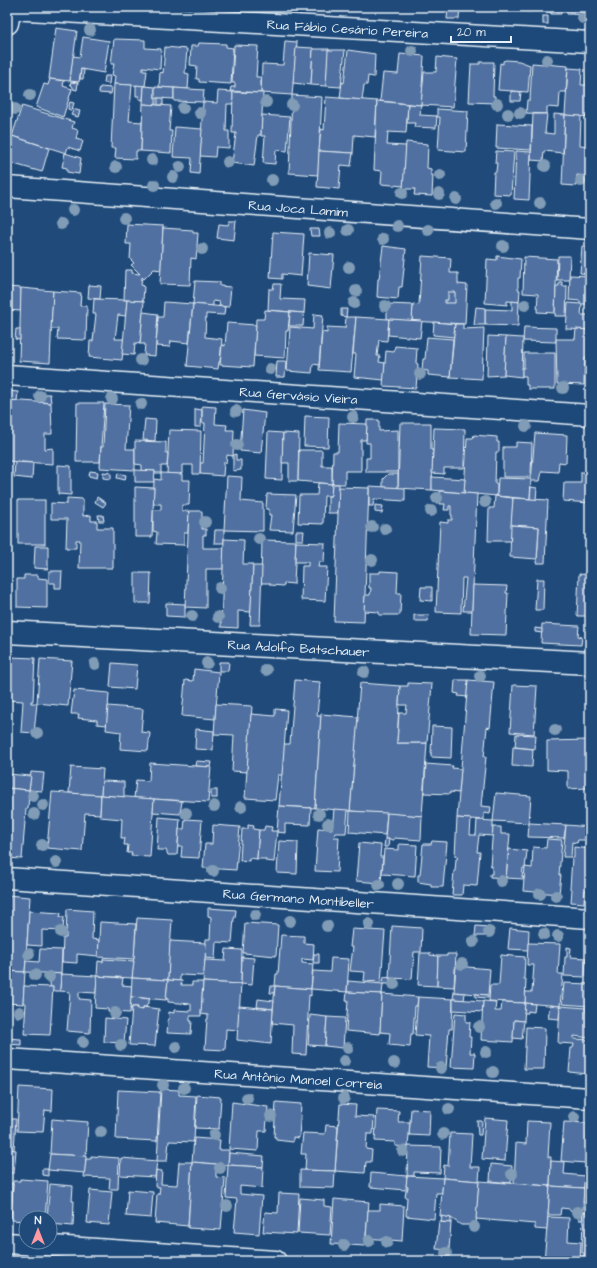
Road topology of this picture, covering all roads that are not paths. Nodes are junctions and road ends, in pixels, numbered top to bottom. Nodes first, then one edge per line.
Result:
1 (9, 13) edge
2 (590, 42) edge
3 (7, 187) edge
4 (590, 229) edge
5 (7, 376) edge
6 (590, 416) edge
7 (7, 632) edge
8 (590, 663) edge
9 (7, 878) edge
10 (590, 918) edge
11 (7, 1059) edge
12 (590, 1098) edge
13 (7, 1243) edge
14 (276, 1261) edge

1 - 2 street, Rua Fábio Cesário Pereira
3 - 4 street, Rua Joca Lamim
5 - 6 street, Rua Gervásio Vieira
7 - 8 street, Rua Adolfo Batschauer
9 - 10 street, Rua Germano Montibeller
11 - 12 street, Rua Antônio Manoel Correia
13 - 14 street

